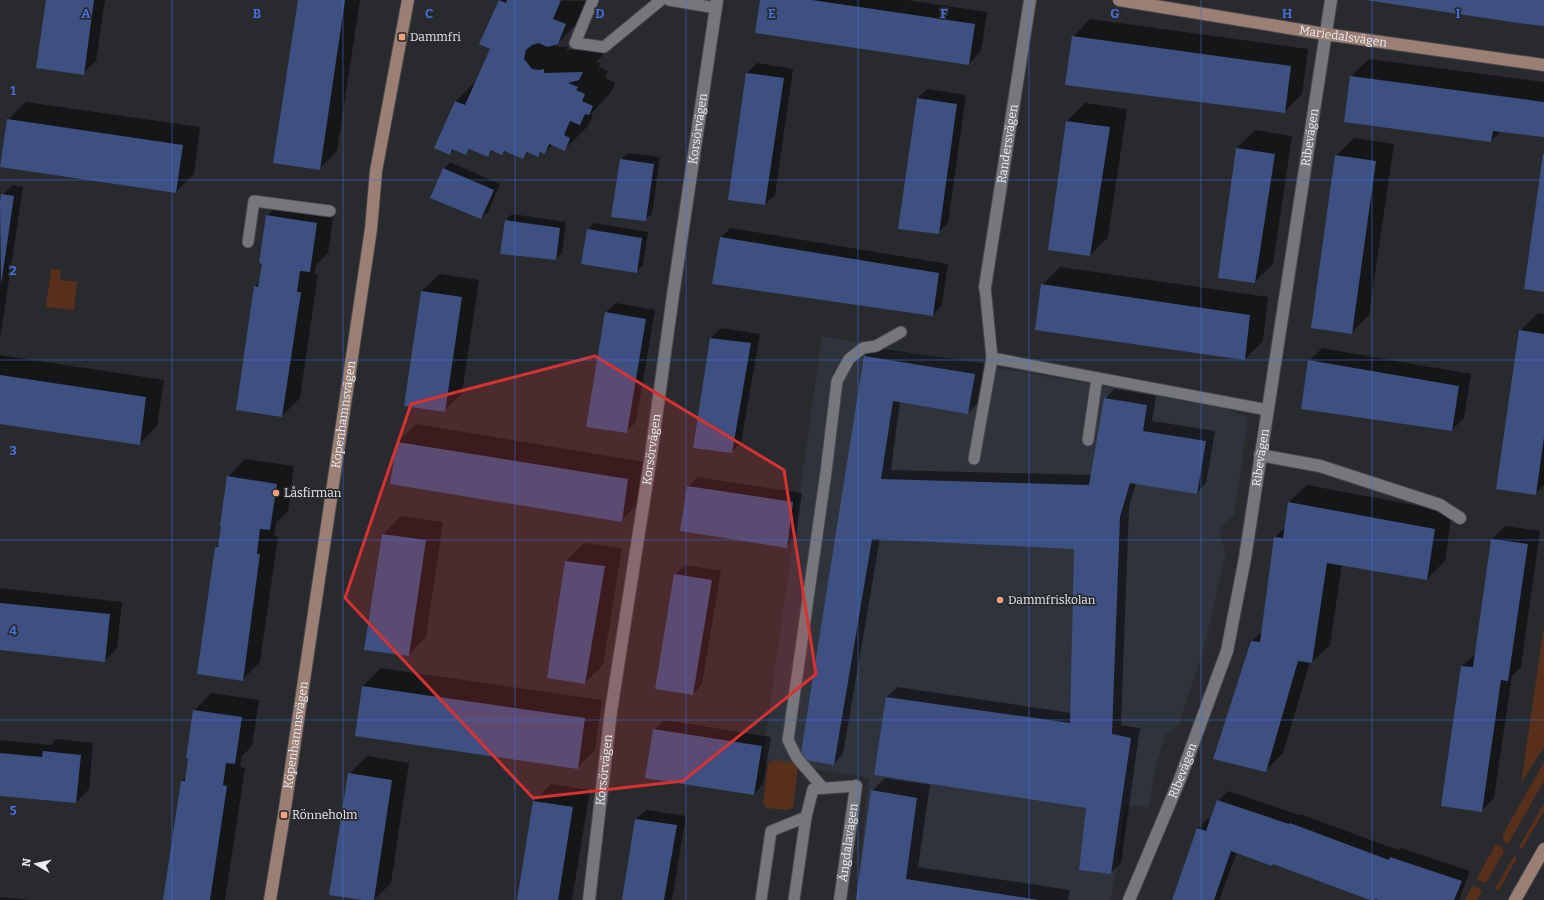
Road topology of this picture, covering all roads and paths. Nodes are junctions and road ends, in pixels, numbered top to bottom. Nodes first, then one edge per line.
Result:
1 (408, 0) edge
2 (593, 0) edge
3 (661, 0) edge
4 (669, 0) edge
5 (1030, 0) edge
6 (1119, 0) edge
7 (1331, 0) edge
8 (716, 4) edge
9 (1325, 34) junction
10 (1544, 65) edge
11 (330, 212) dead end
12 (248, 242) dead end
13 (985, 287) joint
14 (901, 332) dead end
15 (992, 358) junction
16 (1097, 378) junction
17 (1268, 410) junction
18 (1088, 440) dead end
19 (1260, 455) junction
20 (974, 459) dead end
21 (1460, 518) dead end
22 (856, 786) joint
23 (823, 788) junction
24 (806, 817) junction
25 (1544, 849) edge
26 (270, 900) edge
27 (589, 900) edge
28 (761, 900) edge
29 (794, 900) edge
30 (840, 900) edge
31 (1129, 900) edge
32 (1515, 900) edge

1 - 26 street, Köpenhamnsvägen
2 - 3 lane
4 - 8 lane
5 - 13 street, Randersvägen
6 - 9 street, Mariedalsvägen
7 - 9 street, Ribevägen
8 - 27 street, Korsörvägen
9 - 10 street, Mariedalsvägen
9 - 17 street, Ribevägen
11 - 12 lane
13 - 15 lane
14 - 23 lane
15 - 16 lane
15 - 20 lane
16 - 17 lane
16 - 18 lane
17 - 19 street, Ribevägen
19 - 21 street
19 - 31 street, Ribevägen
22 - 23 lane
22 - 30 street, Ängdalavägen
23 - 24 lane
24 - 28 lane
24 - 29 lane
25 - 32 street

